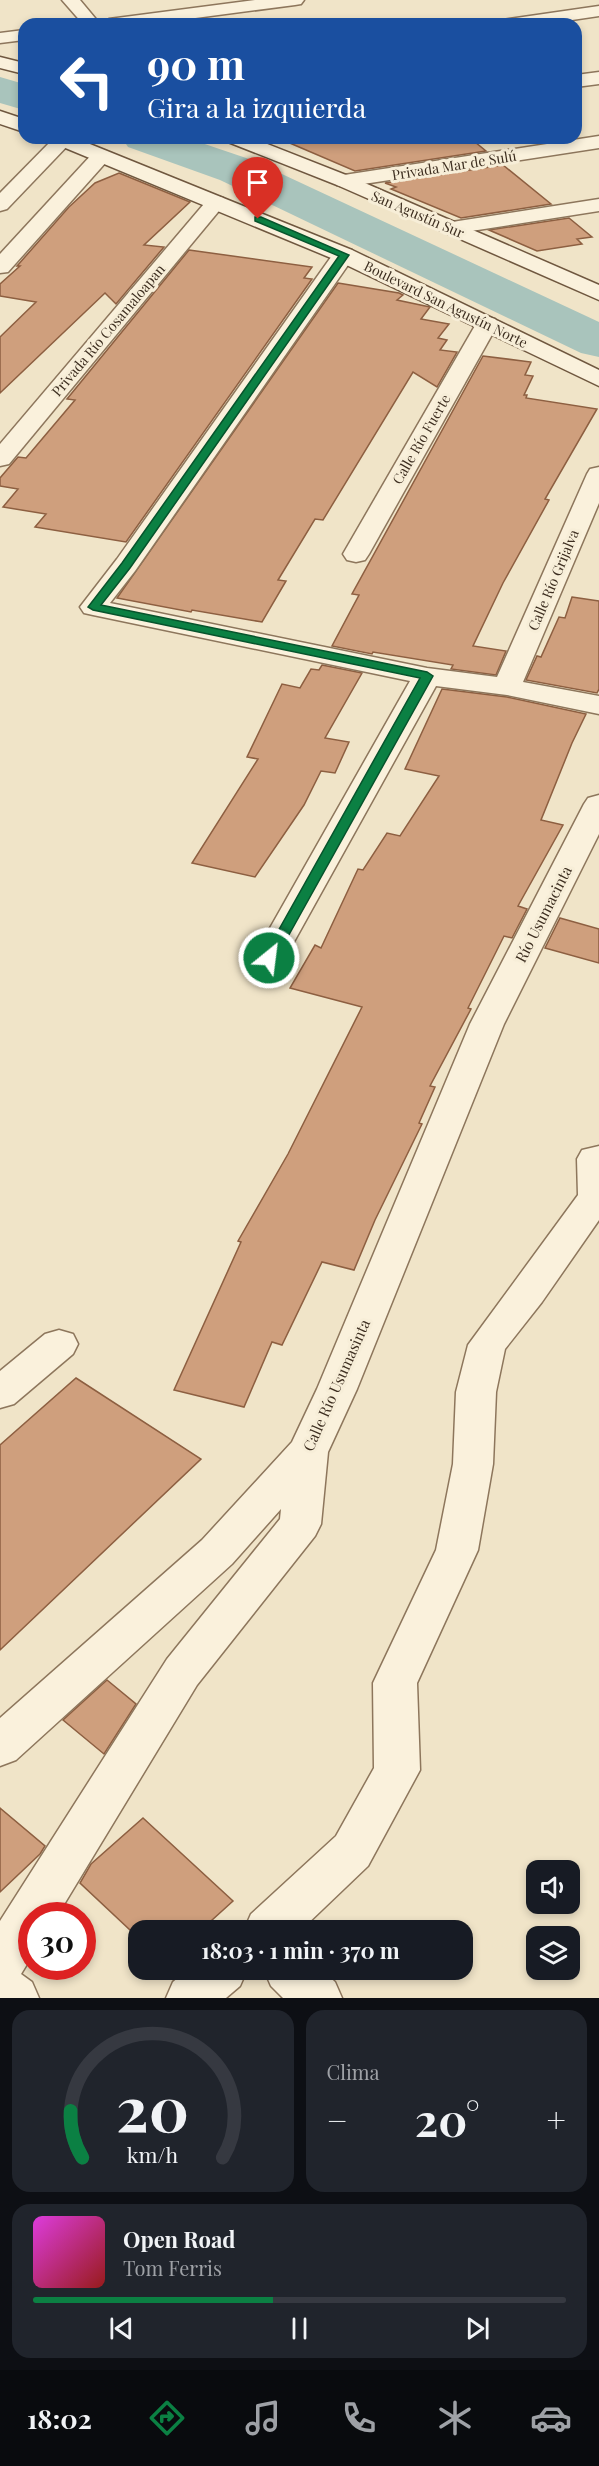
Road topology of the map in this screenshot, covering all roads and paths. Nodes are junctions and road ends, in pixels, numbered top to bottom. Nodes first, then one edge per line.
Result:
1 (71, 0) edge
2 (296, 0) edge
3 (599, 11) edge
4 (87, 18) edge
5 (156, 18) edge
6 (551, 18) edge
7 (18, 36) edge
8 (0, 38) edge
9 (0, 62) edge
10 (599, 64) edge
11 (582, 66) edge
12 (18, 67) edge
13 (599, 78) edge
14 (582, 80) edge
15 (0, 117) edge
16 (18, 124) edge
17 (599, 142) edge
18 (55, 144) edge
19 (72, 144) edge
20 (250, 144) edge
21 (101, 156) junction
22 (344, 182) junction
23 (216, 202) junction
24 (0, 205) edge
25 (599, 205) edge
26 (452, 228) junction
27 (344, 255) junction
28 (0, 267) edge
29 (597, 291) edge
30 (487, 324) junction
31 (599, 379) edge
32 (0, 459) edge
33 (599, 474) edge
34 (356, 554) dead end
35 (427, 676) junction
36 (507, 687) junction
37 (599, 705) edge
38 (599, 804) edge
39 (269, 958) dead end
40 (487, 1024) joint
41 (599, 1158) edge
42 (58, 1344) dead end
43 (0, 1393) edge
44 (308, 1452) junction
45 (0, 1746) edge
46 (279, 1920) edge
47 (0, 1964) edge
48 (211, 1980) edge
49 (299, 1980) edge
50 (0, 1988) edge
51 (15, 1998) edge
52 (190, 1998) edge
53 (318, 1998) edge

1 - 4 street
2 - 5 street
3 - 6 street
7 - 8 street
9 - 12 street
10 - 11 street
13 - 14 street
15 - 16 street
17 - 22 street, Privada Mar de Sulú
18 - 24 street
19 - 21 street, Boulevard San Agustín Norte
20 - 22 street, San Agustín Sur
21 - 23 street, Boulevard San Agustín Norte
21 - 28 street
22 - 26 street, San Agustín Sur
23 - 27 street, Boulevard San Agustín Norte
23 - 32 street, Privada Río Cosamaloapan
25 - 26 street
26 - 29 street, San Agustín Sur
27 - 30 street, Boulevard San Agustín Norte
27 - 35 street
30 - 31 street, Boulevard San Agustín Norte
30 - 34 street, Calle Río Fuerte
33 - 36 street, Calle Río Grijalva
35 - 36 street
35 - 39 street
36 - 37 street
38 - 40 street, Río Usumacinta
40 - 44 street, Calle Río Usumasinta
41 - 46 street
42 - 43 street
44 - 45 street, Calle Río Usumasinta
44 - 47 street
48 - 52 street
49 - 53 street
50 - 51 street

